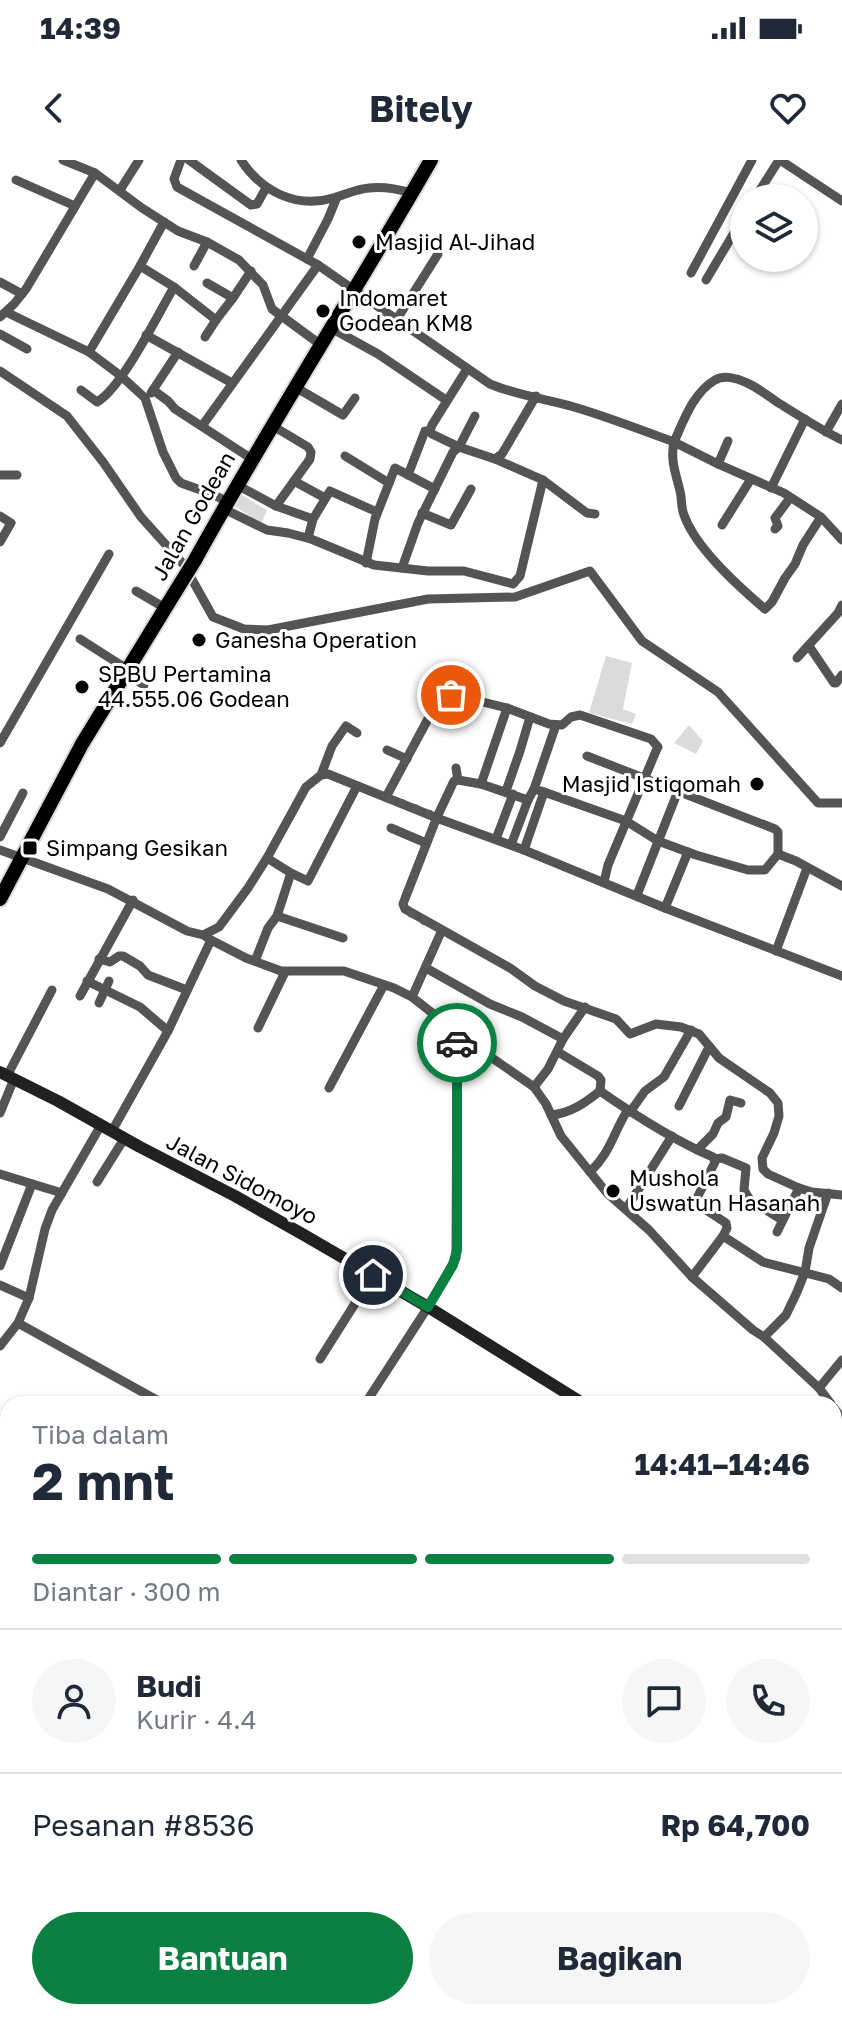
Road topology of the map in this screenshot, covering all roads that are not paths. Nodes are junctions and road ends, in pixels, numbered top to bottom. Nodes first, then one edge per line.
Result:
1 (63, 160) edge
2 (139, 160) edge
3 (181, 160) edge
4 (189, 160) edge
5 (241, 160) edge
6 (431, 160) edge
7 (752, 160) edge
8 (779, 160) edge
9 (95, 173) junction
10 (16, 180) dead end
11 (764, 184) edge
12 (266, 188) junction
13 (120, 190) junction
14 (412, 193) junction
15 (337, 197) junction
16 (842, 201) edge
17 (75, 206) junction
18 (164, 222) junction
19 (716, 226) junction
20 (730, 234) edge
21 (730, 238) edge
22 (207, 242) junction
23 (438, 254) dead end
24 (307, 259) junction
25 (318, 265) junction
26 (140, 266) junction
27 (194, 266) dead end
28 (251, 271) junction
29 (691, 273) dead end
30 (706, 280) dead end
31 (0, 282) edge
32 (207, 283) dead end
33 (174, 287) junction
34 (355, 290) junction
35 (22, 294) junction
36 (233, 298) junction
37 (3, 315) edge
38 (281, 317) junction
39 (397, 319) junction
40 (216, 320) junction
41 (331, 328) junction
42 (0, 334) edge
43 (146, 335) junction
44 (205, 337) dead end
45 (321, 345) junction
46 (27, 349) dead end
47 (89, 352) junction
48 (178, 352) junction
49 (467, 369) junction
50 (0, 371) edge
51 (123, 374) junction
52 (232, 383) junction
53 (295, 387) junction
54 (81, 390) dead end
55 (148, 395) junction
56 (536, 396) junction
57 (355, 398) dead end
58 (446, 400) junction
59 (842, 404) edge
60 (475, 416) dead end
61 (805, 419) junction
62 (202, 426) junction
63 (273, 426) junction
64 (430, 431) junction
65 (826, 432) junction
66 (842, 440) edge
67 (728, 441) dead end
68 (674, 442) junction
69 (459, 447) junction
70 (345, 456) dead end
71 (252, 459) junction
72 (495, 459) junction
73 (718, 464) junction
74 (0, 475) edge
75 (17, 475) dead end
76 (408, 475) junction
77 (751, 479) junction
78 (543, 480) junction
79 (294, 481) junction
80 (389, 483) junction
81 (237, 485) junction
82 (771, 488) junction
83 (435, 489) junction
84 (471, 489) dead end
85 (325, 498) junction
86 (790, 498) junction
87 (226, 505) junction
88 (276, 506) junction
89 (377, 512) junction
90 (422, 513) junction
91 (595, 514) dead end
92 (821, 517) junction
93 (313, 519) junction
94 (2, 520) edge
95 (722, 525) dead end
96 (775, 529) dead end
97 (308, 538) junction
98 (842, 540) edge
99 (0, 542) edge
100 (109, 554) dead end
101 (366, 563) junction
102 (402, 568) junction
103 (136, 591) dead end
104 (165, 608) junction
105 (841, 611) edge
106 (80, 639) dead end
107 (809, 646) junction
108 (797, 658) dead end
109 (126, 671) junction
110 (842, 675) edge
111 (144, 685) dead end
112 (507, 708) junction
113 (530, 717) junction
114 (556, 725) junction
115 (357, 733) dead end
116 (0, 743) edge
117 (387, 750) dead end
118 (587, 756) dead end
119 (407, 759) junction
120 (456, 768) dead end
121 (321, 775) junction
122 (646, 778) junction
123 (458, 780) junction
124 (481, 784) junction
125 (357, 786) junction
126 (539, 790) junction
127 (678, 791) junction
128 (23, 793) dead end
129 (509, 793) junction
130 (386, 797) junction
131 (528, 800) junction
132 (842, 803) edge
133 (437, 817) junction
134 (626, 821) junction
135 (391, 828) dead end
136 (0, 837) edge
137 (496, 839) junction
138 (658, 841) junction
139 (426, 843) junction
140 (511, 845) junction
141 (0, 850) edge
142 (524, 850) junction
143 (688, 852) junction
144 (778, 854) junction
145 (20, 858) junction
146 (267, 858) junction
147 (807, 868) junction
148 (291, 873) junction
149 (604, 882) junction
150 (842, 886) edge
151 (637, 895) junction
152 (0, 899) edge
153 (133, 900) junction
154 (665, 908) junction
155 (277, 916) junction
156 (442, 930) junction
157 (207, 937) junction
158 (343, 938) dead end
159 (776, 951) junction
160 (99, 959) junction
161 (255, 961) junction
162 (426, 968) junction
163 (285, 972) junction
164 (842, 976) edge
165 (87, 981) junction
166 (107, 985) junction
167 (384, 985) junction
168 (52, 990) dead end
169 (187, 990) junction
170 (80, 996) dead end
171 (412, 997) junction
172 (99, 1003) dead end
173 (585, 1007) junction
174 (258, 1028) dead end
175 (691, 1030) junction
176 (168, 1031) junction
177 (457, 1033) junction
178 (561, 1046) junction
179 (709, 1047) junction
180 (7, 1076) edge
181 (534, 1087) junction
182 (329, 1088) dead end
183 (600, 1091) junction
184 (741, 1103) dead end
185 (679, 1106) dead end
186 (628, 1111) junction
187 (0, 1113) edge
188 (551, 1115) junction
189 (106, 1128) junction
190 (672, 1136) junction
191 (124, 1139) junction
192 (697, 1150) junction
193 (715, 1159) junction
194 (590, 1172) junction
195 (0, 1174) edge
196 (97, 1182) dead end
197 (32, 1184) junction
198 (799, 1188) junction
199 (62, 1193) junction
200 (828, 1193) junction
201 (842, 1195) edge
202 (626, 1209) junction
203 (782, 1220) junction
204 (777, 1232) dead end
205 (723, 1236) junction
206 (3, 1243) edge
207 (0, 1266) edge
208 (805, 1272) junction
209 (373, 1275) junction
210 (692, 1277) junction
211 (0, 1285) edge
212 (842, 1288) edge
213 (29, 1298) junction
214 (428, 1307) junction
215 (18, 1323) junction
216 (0, 1331) edge
217 (764, 1337) junction
218 (0, 1346) edge
219 (320, 1359) dead end
220 (841, 1365) edge
221 (819, 1388) junction
222 (150, 1396) edge
223 (370, 1396) edge
224 (571, 1396) edge
225 (825, 1396) edge

1 - 9 street
2 - 13 street
3 - 24 street
4 - 12 street
5 - 12 street
6 - 14 main road, Jalan Godean
7 - 19 street
8 - 11 street
8 - 16 street
9 - 13 street
9 - 17 street
10 - 17 street
12 - 15 street
13 - 18 street
14 - 15 street
14 - 34 main road, Jalan Godean
15 - 24 street
17 - 35 street
18 - 22 street
18 - 26 street
19 - 20 street
19 - 29 street
21 - 30 street
22 - 27 street
22 - 28 street
23 - 39 street
24 - 25 street
25 - 34 street
25 - 38 street
26 - 33 street
26 - 47 street
28 - 36 street
28 - 38 street
31 - 35 street
32 - 36 street
33 - 40 street
33 - 43 street
34 - 39 street
34 - 41 main road, Jalan Godean
35 - 37 street
36 - 40 street
37 - 47 street
38 - 45 street
38 - 52 street
39 - 49 street
40 - 44 street
41 - 45 main road, Jalan Godean
41 - 58 street
42 - 46 street
43 - 48 street
43 - 51 street
45 - 53 main road, Jalan Godean
47 - 51 street
48 - 52 street
48 - 55 street
49 - 56 street
49 - 58 street
50 - 132 street
51 - 54 street
51 - 55 street
52 - 62 street
53 - 57 street
53 - 63 main road, Jalan Godean
55 - 62 street
55 - 87 street
56 - 68 street
56 - 72 street
58 - 64 street
59 - 65 street
60 - 69 street
61 - 65 street
61 - 68 street
61 - 82 street
62 - 71 street
63 - 71 main road, Jalan Godean
63 - 79 street
64 - 69 street
64 - 76 street
65 - 66 street
67 - 73 street
68 - 73 street
68 - 92 street
69 - 72 street
69 - 83 street
70 - 80 street
71 - 81 main road, Jalan Godean
72 - 78 street
73 - 77 street
74 - 75 street
76 - 80 street
76 - 83 street
77 - 82 street
77 - 95 street
78 - 91 street
78 - 102 street
79 - 85 street
79 - 88 street
80 - 89 street
81 - 87 main road, Jalan Godean
81 - 88 street
82 - 86 street
83 - 90 street
84 - 90 street
85 - 89 street
85 - 93 street
86 - 92 street
86 - 96 street
87 - 97 street
87 - 104 main road, Jalan Godean, bridge
88 - 93 street
89 - 101 street
90 - 102 street
92 - 98 street
93 - 97 street
94 - 99 street
97 - 101 street
100 - 116 street
101 - 102 street
103 - 104 street
104 - 109 main road, Jalan Godean
105 - 107 street
106 - 109 street
107 - 108 street
107 - 110 street
109 - 111 street
109 - 145 main road, Jalan Godean
112 - 113 street
112 - 119 street
112 - 124 street
113 - 114 street
113 - 129 street
114 - 122 street
114 - 126 street
115 - 121 street
117 - 119 street
118 - 122 street
119 - 130 street
120 - 123 street
121 - 125 street
121 - 146 street
122 - 127 street
122 - 134 street
123 - 124 street
123 - 133 street
124 - 129 street
125 - 130 street
125 - 148 street
126 - 131 street
126 - 134 street
126 - 142 street
127 - 138 street
127 - 144 street
128 - 136 street
129 - 131 street
129 - 137 street
130 - 133 street
131 - 140 street
133 - 137 street
133 - 139 street
134 - 138 street
134 - 149 street
135 - 139 street
137 - 140 street
138 - 143 street
138 - 151 street
139 - 156 street
140 - 142 street
141 - 145 street
142 - 149 street
143 - 144 street
143 - 154 street
144 - 147 street
145 - 152 main road, Jalan Godean
145 - 153 street
146 - 148 street
146 - 157 street
147 - 150 street
147 - 159 street
148 - 155 street
149 - 151 street
151 - 154 street
153 - 157 street
153 - 160 street
154 - 159 street
155 - 158 street
155 - 161 street
156 - 162 street
156 - 173 street
157 - 161 street
157 - 169 street
159 - 164 street
160 - 165 street
160 - 169 street
161 - 163 street
162 - 171 street
162 - 178 street
163 - 167 street
163 - 174 street
165 - 166 street
165 - 170 street
166 - 172 street
166 - 176 street
167 - 171 street
167 - 182 street
168 - 180 street
169 - 176 street
171 - 177 street
173 - 175 street
173 - 178 street
175 - 179 street
175 - 186 street
176 - 189 street
177 - 181 street
177 - 214 street
178 - 181 street
178 - 183 street
179 - 185 street
179 - 198 street
180 - 187 street
180 - 189 main road, Jalan Sidomoyo
181 - 188 street
183 - 186 street
183 - 188 street
184 - 192 street
186 - 190 street
186 - 194 street
188 - 194 street
189 - 191 main road, Jalan Sidomoyo
189 - 199 street
190 - 192 street
190 - 202 street
191 - 196 street
191 - 209 main road, Jalan Sidomoyo
192 - 193 street
193 - 203 street
193 - 205 street
194 - 202 street
195 - 197 street
197 - 199 street
197 - 206 street
198 - 200 street
198 - 203 street
199 - 213 street
200 - 201 street
200 - 208 street
202 - 210 street
203 - 204 street
205 - 208 street
205 - 210 street
206 - 207 street
208 - 212 street
208 - 217 street
209 - 214 main road, Jalan Sidomoyo
209 - 219 street
210 - 217 street
211 - 213 street
213 - 215 street
214 - 223 street
214 - 224 main road, Jalan Sidomoyo
215 - 216 street
215 - 218 street
215 - 222 street
217 - 221 street
220 - 221 street
221 - 225 street

